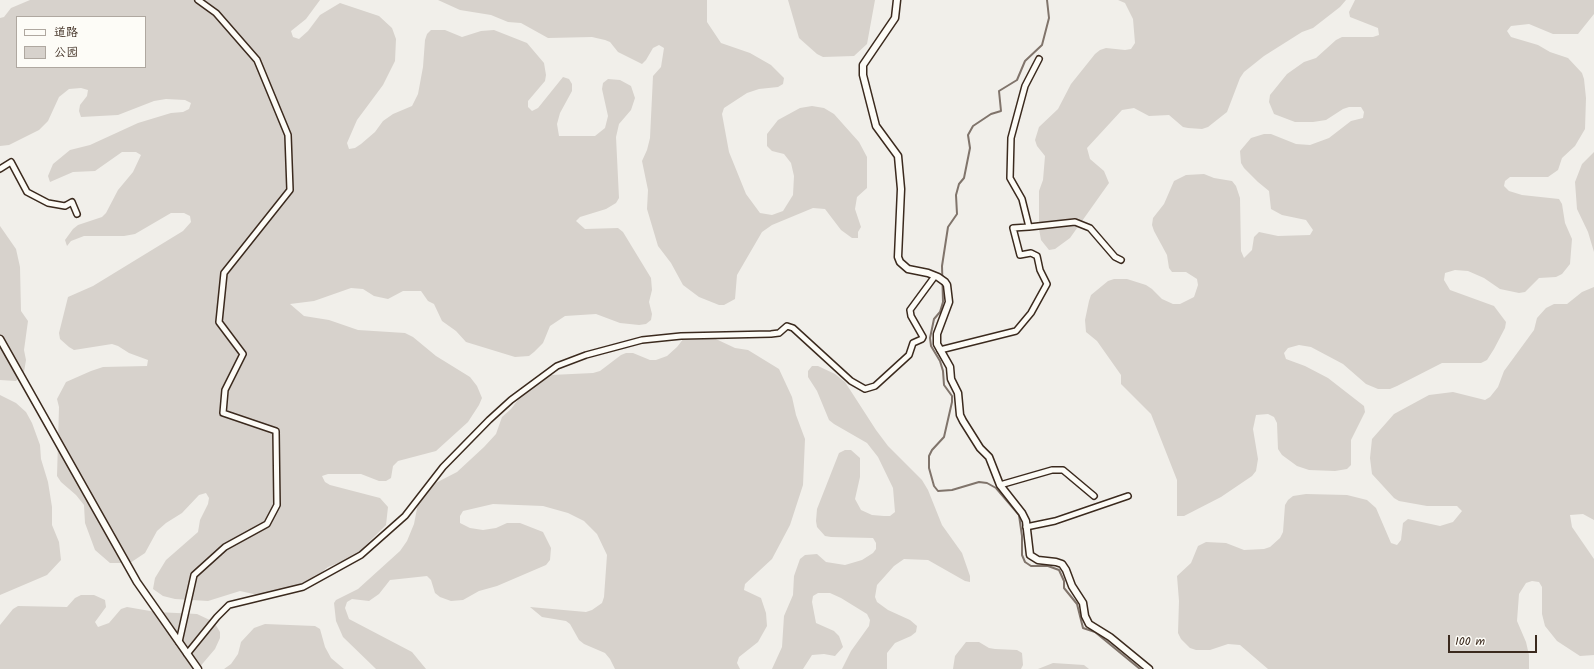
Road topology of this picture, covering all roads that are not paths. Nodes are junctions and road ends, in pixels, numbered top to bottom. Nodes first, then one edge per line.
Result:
1 (198, 0) edge
2 (897, 0) edge
3 (1039, 59) dead end
4 (0, 169) edge
5 (77, 214) dead end
6 (1029, 226) junction
7 (1121, 260) dead end
8 (936, 276) junction
9 (0, 339) edge
10 (940, 350) junction
11 (1000, 485) junction
12 (1094, 496) dead end
13 (1128, 496) dead end
14 (1026, 527) junction
15 (179, 642) junction
16 (188, 654) junction
17 (198, 669) edge
18 (1149, 669) edge

1 - 15 street
2 - 8 street
3 - 6 street
4 - 5 street
6 - 7 street
6 - 10 street
8 - 10 street
8 - 16 street
9 - 15 street
10 - 11 street
11 - 12 street
11 - 14 street
13 - 14 street
14 - 18 street
15 - 16 street
16 - 17 street

